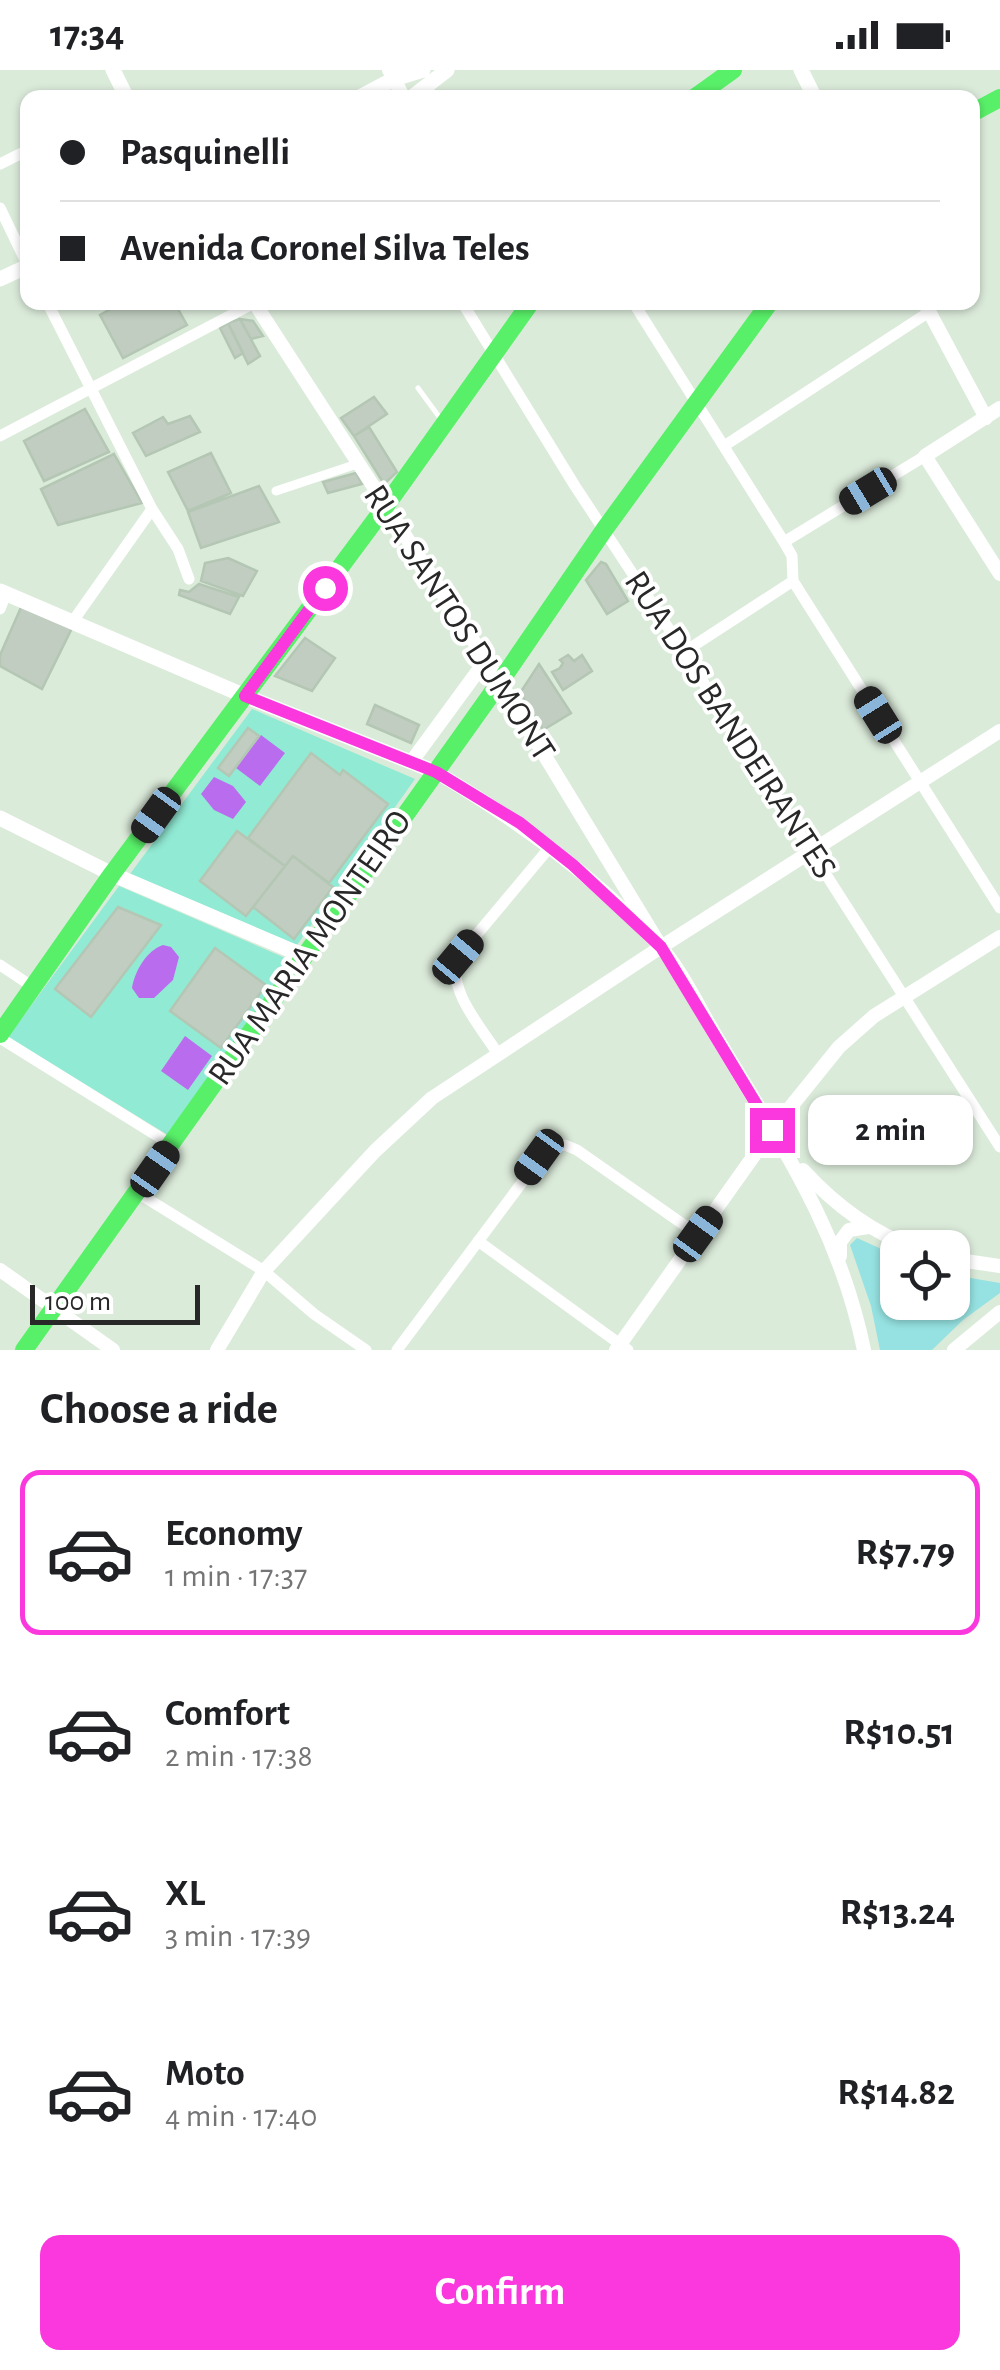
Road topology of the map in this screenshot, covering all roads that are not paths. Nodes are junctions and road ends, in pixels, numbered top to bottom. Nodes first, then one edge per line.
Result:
1 (423, 70) edge
2 (447, 70) edge
3 (733, 70) edge
4 (391, 75) edge
5 (369, 90) edge
6 (418, 90) edge
7 (705, 90) edge
8 (0, 208) edge
9 (20, 249) edge
10 (50, 310) edge
11 (241, 310) edge
12 (258, 310) edge
13 (467, 310) edge
14 (525, 310) edge
15 (638, 310) edge
16 (764, 310) edge
17 (923, 310) edge
18 (929, 310) edge
19 (492, 354) junction
20 (418, 388) dead end
21 (92, 389) junction
22 (697, 405) junction
23 (1000, 408) edge
24 (986, 418) junction
25 (444, 423) junction
26 (0, 436) edge
27 (724, 446) junction
28 (925, 456) junction
29 (357, 464) junction
30 (276, 491) dead end
31 (385, 507) junction
32 (152, 509) junction
33 (604, 530) junction
34 (784, 542) junction
35 (1000, 574) edge
36 (189, 579) dead end
37 (793, 582) junction
38 (1, 595) edge
39 (73, 621) junction
40 (684, 652) junction
41 (486, 660) junction
42 (500, 682) junction
43 (245, 696) junction
44 (1000, 731) edge
45 (412, 761) junction
46 (436, 772) junction
47 (920, 782) junction
48 (0, 818) edge
49 (550, 847) junction
50 (810, 851) junction
51 (606, 856) junction
52 (112, 874) junction
53 (584, 876) junction
54 (1000, 908) edge
55 (1000, 937) edge
56 (661, 947) junction
57 (304, 956) junction
58 (0, 965) edge
59 (33, 987) junction
60 (906, 997) junction
61 (0, 1036) edge
62 (498, 1054) junction
63 (772, 1130) junction
64 (172, 1144) junction
65 (1000, 1147) edge
66 (790, 1154) junction
67 (138, 1193) junction
68 (869, 1227) junction
69 (880, 1232) edge
70 (698, 1234) junction
71 (478, 1241) junction
72 (839, 1260) junction
73 (970, 1262) edge
74 (1000, 1266) edge
75 (0, 1270) edge
76 (264, 1271) junction
77 (53, 1307) junction
78 (1000, 1312) edge
79 (622, 1348) edge
80 (24, 1350) edge
81 (113, 1350) edge
82 (217, 1350) edge
83 (366, 1350) edge
84 (397, 1350) edge
85 (864, 1350) edge
86 (954, 1350) edge

1 - 4 main road
2 - 6 main road
3 - 7 main road
4 - 5 main road
8 - 9 street
10 - 21 street
11 - 21 street
12 - 29 street, RUA SANTOS DUMONT
13 - 19 street, RUA DOS BANDEIRANTES
14 - 19 main road
15 - 22 street
16 - 22 main road, RUA MARIA MONTEIRO
17 - 27 street
18 - 24 street
19 - 25 main road
19 - 33 street, RUA DOS BANDEIRANTES
20 - 25 lane
21 - 26 street
21 - 32 street
22 - 27 street
22 - 33 main road, RUA MARIA MONTEIRO
23 - 24 street
24 - 28 street
25 - 31 main road
27 - 34 street
28 - 34 street
28 - 35 street
29 - 30 street
29 - 31 street, RUA SANTOS DUMONT
31 - 41 street, RUA SANTOS DUMONT
31 - 43 main road
32 - 36 street
32 - 39 street
33 - 40 street, RUA DOS BANDEIRANTES
33 - 42 main road, RUA MARIA MONTEIRO
34 - 37 street
37 - 40 street
37 - 47 street
38 - 39 main road
39 - 43 main road
40 - 50 street, RUA DOS BANDEIRANTES
41 - 42 street, RUA SANTOS DUMONT
41 - 45 street
42 - 46 main road, RUA MARIA MONTEIRO
42 - 51 street, RUA SANTOS DUMONT
43 - 45 main road
43 - 52 main road
44 - 47 street
45 - 46 main road
46 - 49 street
46 - 57 main road, RUA MARIA MONTEIRO
47 - 50 street
47 - 54 street
48 - 52 main road
49 - 53 street
49 - 62 street
50 - 56 street
50 - 60 street, RUA DOS BANDEIRANTES
51 - 53 street
51 - 56 street, RUA SANTOS DUMONT
52 - 57 main road
52 - 59 main road
53 - 56 street
55 - 60 street
56 - 62 street
56 - 63 street, RUA SANTOS DUMONT
57 - 64 main road, RUA MARIA MONTEIRO
58 - 59 street
59 - 61 main road
60 - 63 street
60 - 65 street, RUA DOS BANDEIRANTES
61 - 64 street
62 - 76 street
63 - 66 street, RUA SANTOS DUMONT
63 - 70 street
64 - 67 main road, RUA MARIA MONTEIRO
66 - 68 street
66 - 72 street
67 - 76 street
67 - 77 main road, RUA MARIA MONTEIRO
68 - 69 street
68 - 72 street
70 - 71 street
70 - 79 street
71 - 79 street
71 - 84 street
72 - 85 street
73 - 74 street
75 - 77 street
76 - 82 street
76 - 83 street
77 - 80 main road, RUA MARIA MONTEIRO
77 - 81 street
78 - 86 street

